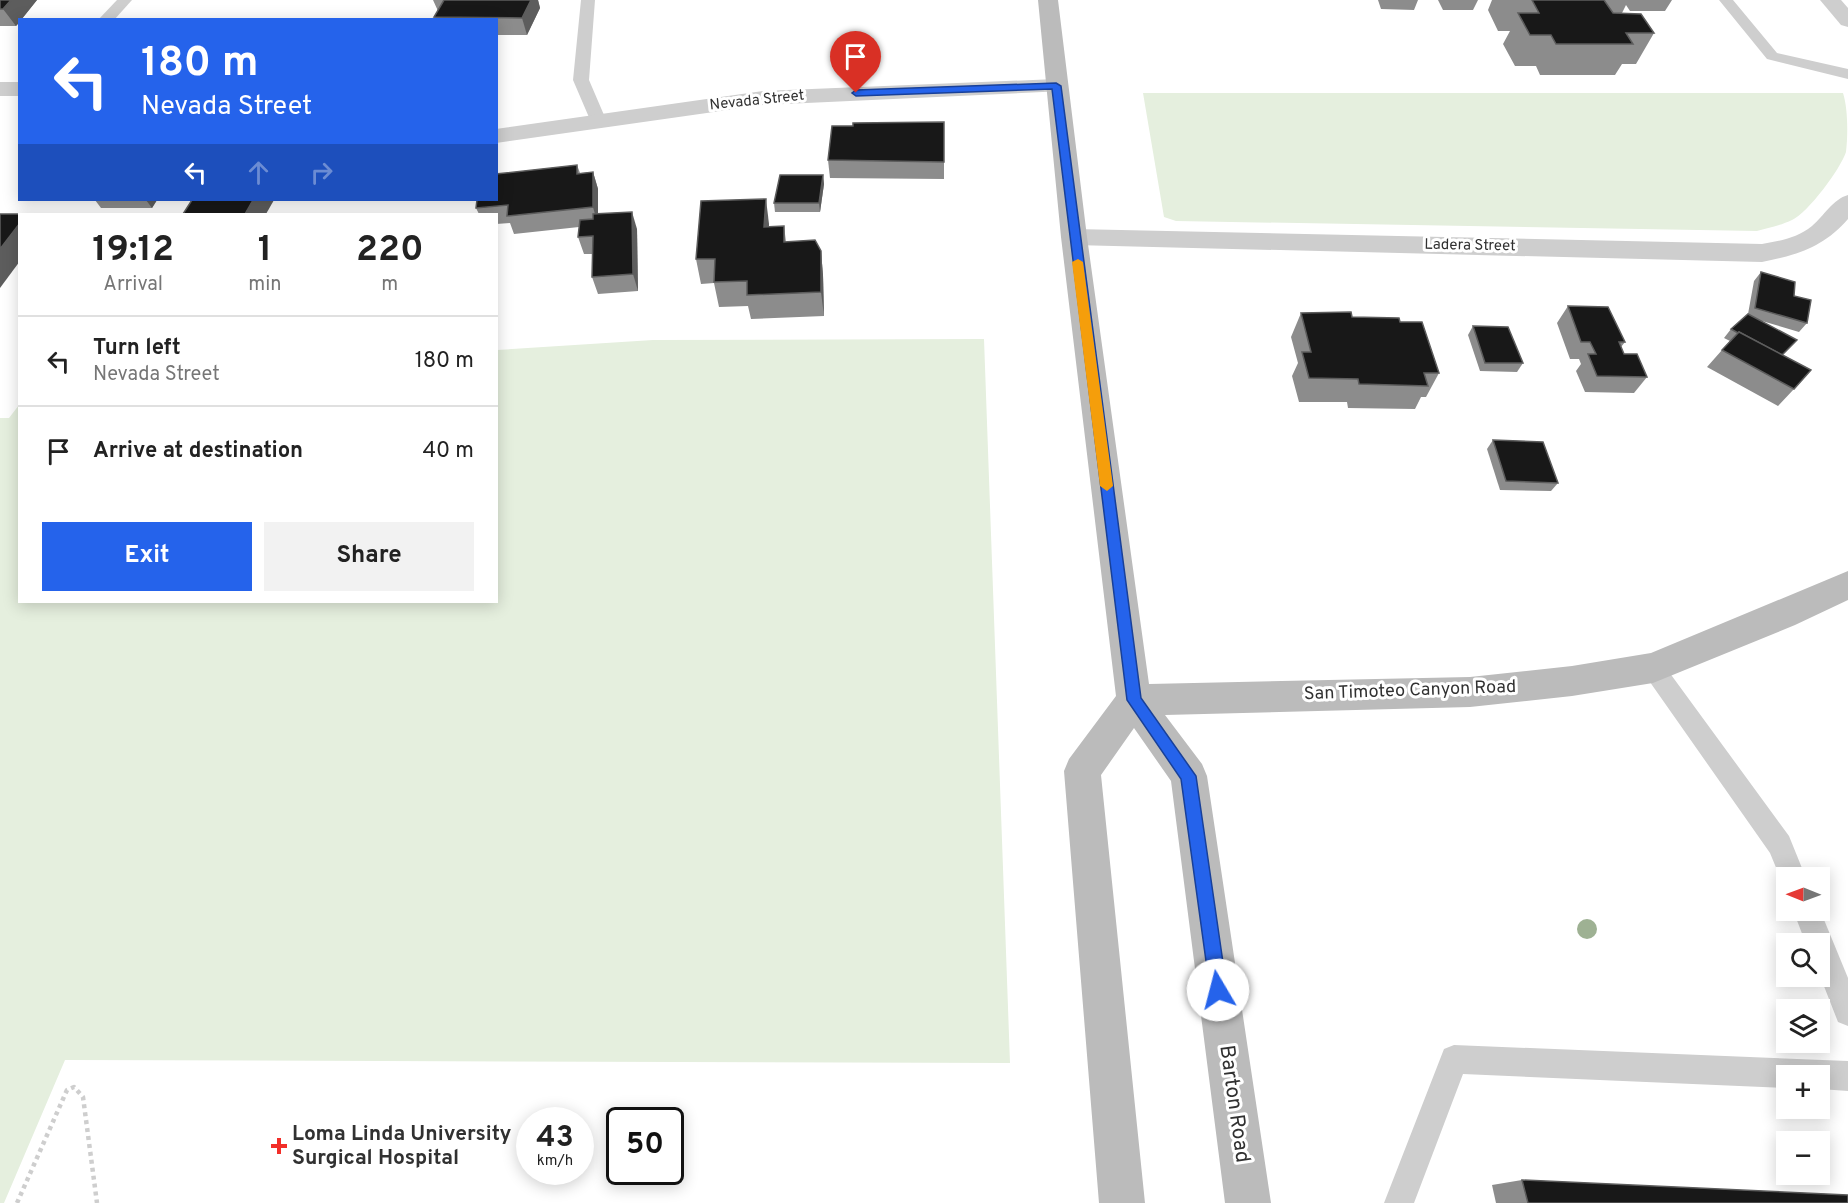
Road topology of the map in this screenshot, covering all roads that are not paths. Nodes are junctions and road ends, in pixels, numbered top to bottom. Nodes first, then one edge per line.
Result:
1 (125, 0) edge
2 (588, 0) edge
3 (1048, 0) edge
4 (1726, 0) edge
5 (1830, 0) edge
6 (107, 18) edge
7 (1848, 21) edge
8 (1848, 74) edge
9 (1056, 86) junction
10 (0, 89) edge
11 (18, 89) edge
12 (599, 122) junction
13 (498, 136) edge
14 (1848, 203) edge
15 (1074, 237) junction
16 (1848, 585) edge
17 (1653, 668) junction
18 (1134, 700) junction
19 (1789, 867) edge
20 (1811, 921) edge
21 (1848, 1012) edge
22 (1848, 1076) edge
23 (1122, 1203) edge
24 (1248, 1203) edge
25 (1400, 1203) edge

1 - 6 lane
2 - 12 lane
3 - 9 main road, Barton Road
4 - 8 lane
5 - 7 street
9 - 12 street, Nevada Street
9 - 15 main road, Barton Road
10 - 11 street
12 - 13 street, Nevada Street
14 - 15 street, Ladera Street
15 - 18 main road, Barton Road
16 - 17 main road, San Timoteo Canyon Road
17 - 18 main road, San Timoteo Canyon Road
17 - 19 lane
18 - 23 main road
18 - 24 main road, Barton Road
20 - 21 lane
22 - 25 lane

